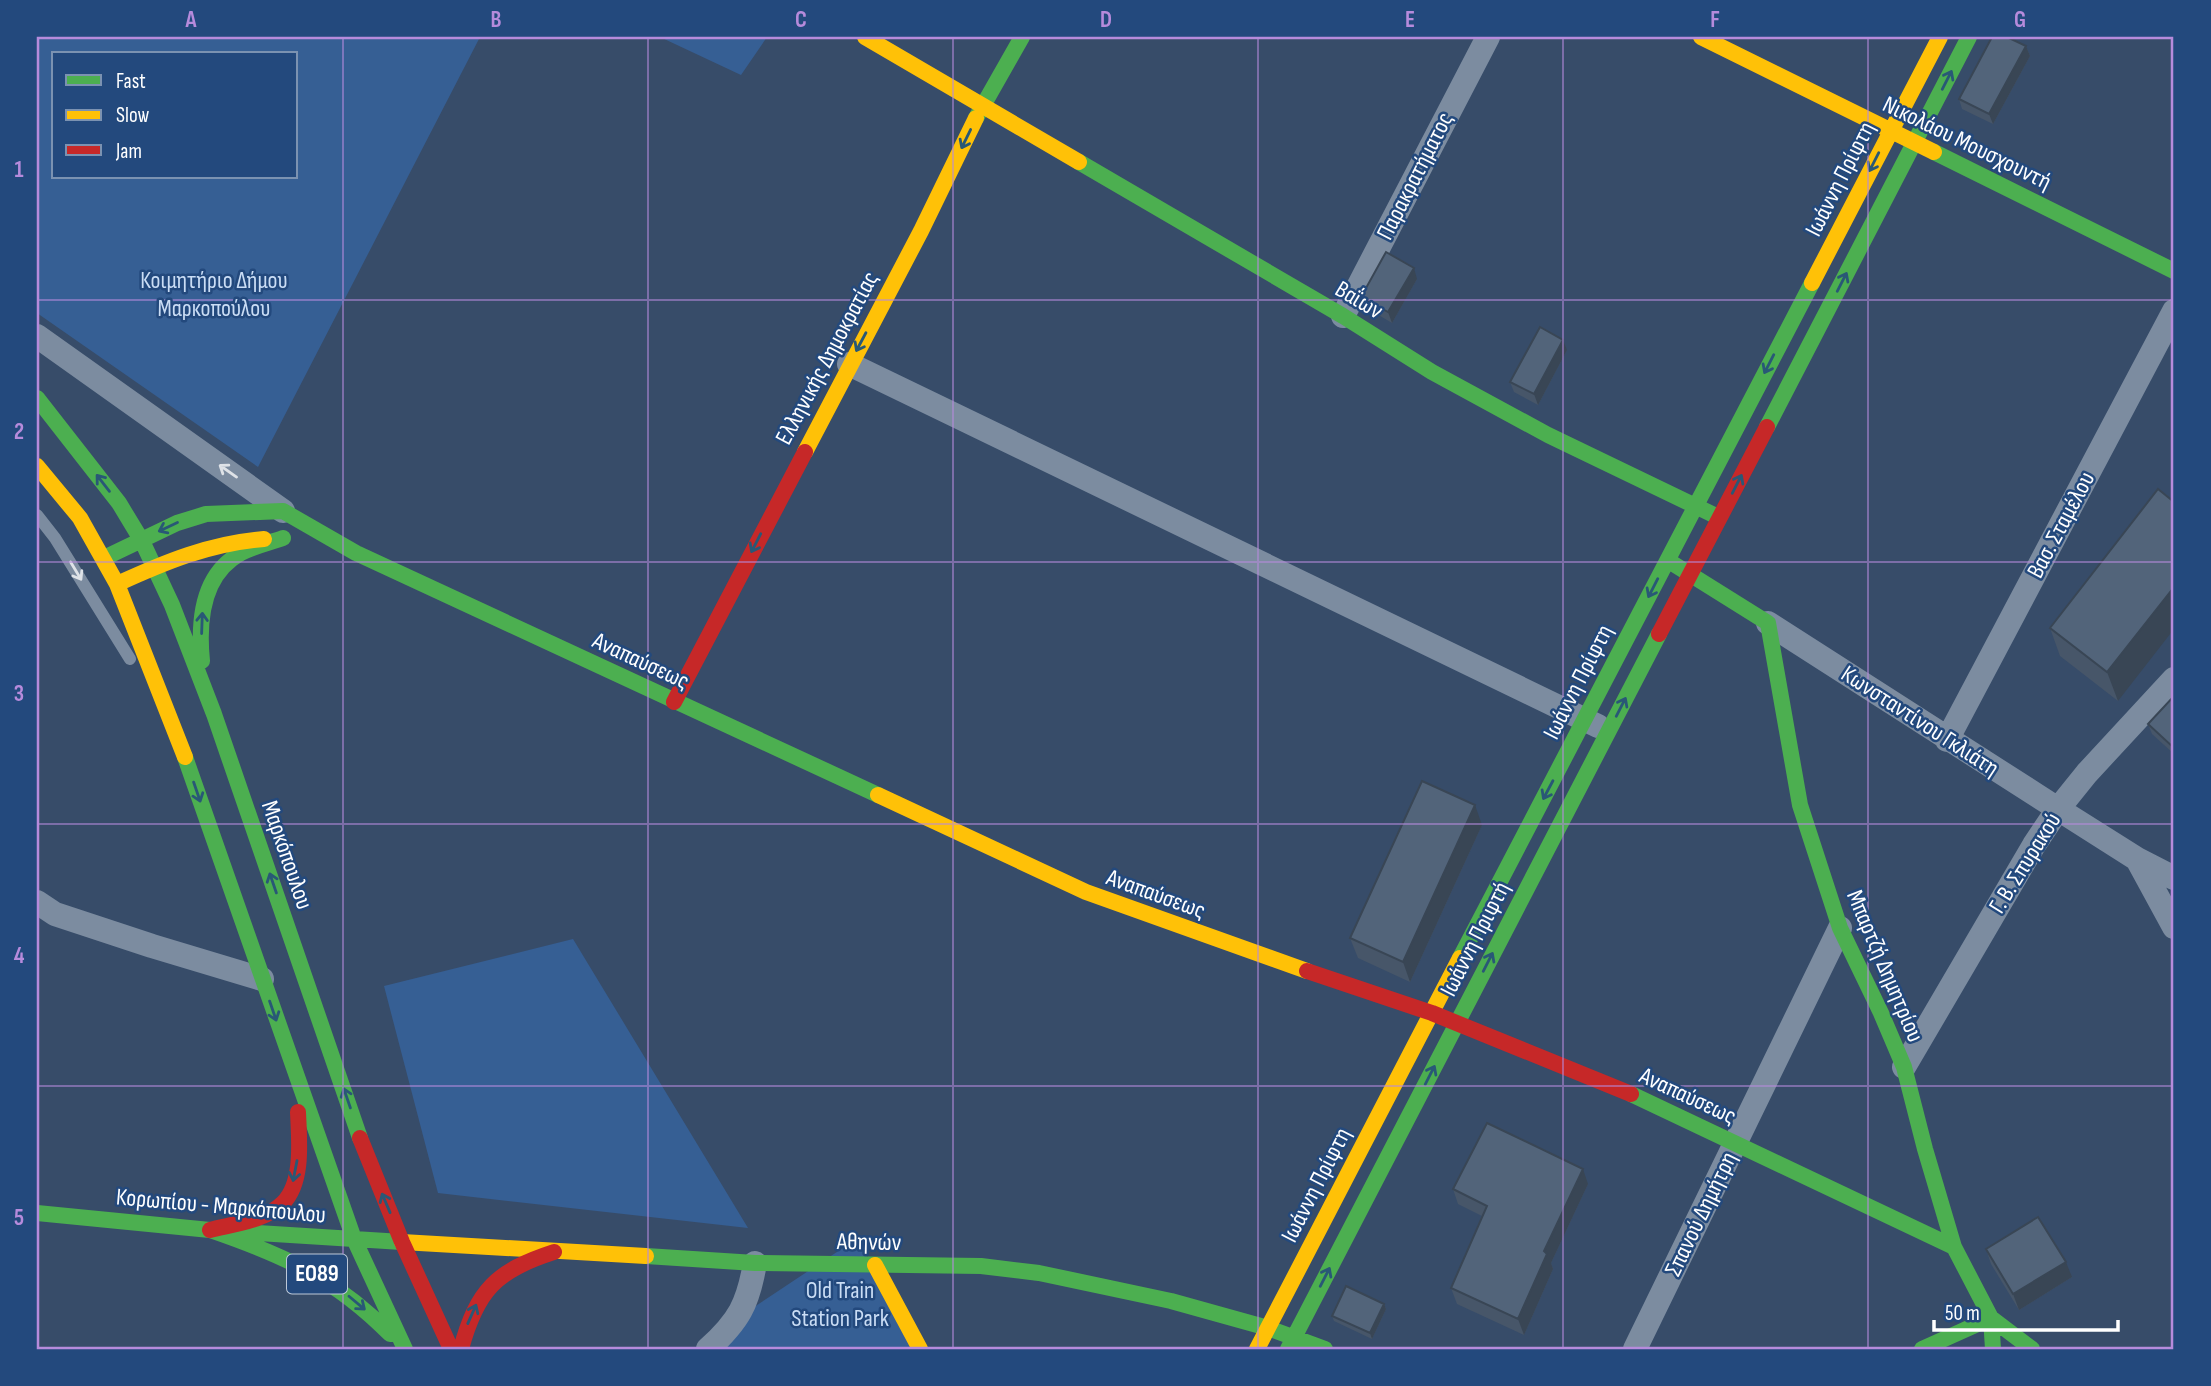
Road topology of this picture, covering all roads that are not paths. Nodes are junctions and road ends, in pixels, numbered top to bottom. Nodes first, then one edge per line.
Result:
1 (865, 37) edge
2 (1022, 37) edge
3 (1488, 37) edge
4 (1702, 37) edge
5 (1940, 37) edge
6 (1969, 37) edge
7 (982, 105) junction
8 (1891, 130) junction
9 (1914, 143) junction
10 (2174, 271) edge
11 (2174, 311) edge
12 (1343, 316) junction
13 (37, 336) edge
14 (849, 364) junction
15 (37, 398) edge
16 (37, 466) edge
17 (1696, 506) junction
18 (283, 511) junction
19 (37, 515) edge
20 (1719, 517) junction
21 (141, 540) junction
22 (295, 541) junction
23 (356, 553) junction
24 (104, 558) junction
25 (1667, 560) junction
26 (154, 567) junction
27 (1690, 573) junction
28 (117, 584) junction
29 (1768, 622) junction
30 (2174, 679) edge
31 (674, 702) junction
32 (214, 714) junction
33 (1585, 719) junction
34 (175, 729) junction
35 (1608, 732) junction
36 (1947, 740) junction
37 (2058, 809) junction
38 (2137, 859) junction
39 (1533, 877) joint
40 (2174, 878) edge
41 (37, 902) edge
42 (2174, 927) edge
43 (1840, 928) junction
44 (262, 979) junction
45 (1432, 1013) junction
46 (1457, 1023) junction
47 (1904, 1067) junction
48 (296, 1079) junction
49 (1736, 1144) junction
50 (37, 1213) edge
51 (210, 1230) junction
52 (354, 1240) junction
53 (402, 1242) junction
54 (1954, 1247) junction
55 (554, 1252) junction
56 (755, 1263) junction
57 (875, 1265) junction
58 (1992, 1318) junction
59 (1268, 1328) junction
60 (1291, 1344) edge
61 (404, 1349) edge
62 (451, 1349) edge
63 (461, 1349) edge
64 (708, 1349) edge
65 (920, 1349) edge
66 (1257, 1349) edge
67 (1325, 1349) edge
68 (1635, 1349) edge
69 (1923, 1349) edge
70 (1993, 1349) edge
71 (2032, 1349) edge

1 - 7 main road, Βαΐων
2 - 7 main road, Ελληνικής Δημοκρατίας
3 - 12 street, Παρακρατήματος
4 - 8 main road, Νικολάου Μουσχουντή
5 - 8 main road, Ιωάννη Πρίφτη
9 -> 6 main road, Ιωάννη Πρίφτη
7 - 12 main road, Βαΐων
7 -> 14 main road, Ελληνικής Δημοκρατίας
8 - 9 main road, Νικολάου Μουσχουντή
8 -> 17 main road, Ιωάννη Πρίφτη
9 - 10 main road, Νικολάου Μουσχουντή
20 -> 9 main road, Ιωάννη Πρίφτη
11 - 36 street, Βασ. Σταμέλου
12 - 17 main road, Βαΐων
18 -> 13 street
14 -> 31 main road, Ελληνικής Δημοκρατίας
14 - 33 street
21 -> 15 main road, Μαρκόπουλου
16 - 24 main road
17 - 20 main road, Βαΐων
17 - 25 main road, Ιωάννη Πρίφτη
18 -> 21 main road
18 - 23 main road, Αναπαύσεως
19 -> 34 lane
20 - 27 main road, Ιωάννη Πρίφτη
21 - 24 main road
21 - 26 main road, Μαρκόπουλου
22 - 23 main road, Αναπαύσεως
22 - 26 main road, Αναπαύσεως
32 -> 22 main road
23 - 31 main road, Αναπαύσεως
24 - 28 main road
25 - 27 main road, Κωνσταντίνου Γκλιάτη
25 -> 33 main road, Ιωάννη Πρίφτη
26 - 28 main road, Αναπαύσεως
26 - 32 main road, Μαρκόπουλου
27 - 29 main road, Κωνσταντίνου Γκλιάτη
35 -> 27 main road, Ιωάννη Πρίφτη
28 - 34 main road
29 - 36 street, Κωνσταντίνου Γκλιάτη
29 - 43 main road, Μπαρτζή Δημητρίου
30 - 37 street, Γ. Β. Σπυρακού
31 - 45 main road, Αναπαύσεως
53 -> 32 main road, Μαρκόπουλου
33 - 35 street
33 -> 45 main road, Ιωάννη Πρίφτη
34 -> 44 main road
35 - 39 main road, Ιωάννη Πρίφτη
36 - 37 street, Κωνσταντίνου Γκλιάτη
37 - 38 street, Κωνσταντίνου Γκλιάτη
37 - 47 street, Γ. Β. Σπυρακού
38 - 40 street, Κωνσταντίνου Γκλιάτη
38 - 42 street
46 -> 39 main road, Ιωάννη Πριφτή
41 - 44 street
43 - 47 main road, Μπαρτζή Δημητρίου
43 - 49 street, Σπανού Δημήτρη
44 -> 48 main road
45 - 46 main road, Αναπαύσεως
45 - 59 main road, Ιωάννη Πρίφτη
46 - 49 main road, Αναπαύσεως
60 -> 46 main road, Ιωάννη Πρίφτη
47 - 54 main road, Μπαρτζή Δημητρίου
48 -> 51 main road
48 - 52 main road
49 - 54 main road, Αναπαύσεως
49 - 68 street, Σπανού Δημήτρη
50 - 51 main road, Κορωπίου - Μαρκόπουλου / ΕΟ89
51 - 52 main road, Κορωπίου - Μαρκόπουλου / ΕΟ89
51 -> 61 main road, ΕΟ89
52 - 53 main road, Κορωπίου - Μαρκόπουλου / ΕΟ89
52 - 61 main road, ΕΟ89
53 - 55 main road, Αθηνών
53 - 62 main road, Μαρκόπουλου
54 - 58 main road, Μπαρτζή Δημητρίου
55 - 56 main road, Αθηνών
63 -> 55 main road
56 - 57 main road, Αθηνών
56 - 64 street
57 - 59 main road, Αθηνών
57 - 65 main road
58 - 69 main road
58 - 70 main road
58 - 71 main road
59 - 60 main road, Αθηνών
59 - 66 main road, Ιωάννη Πρίφτη
60 - 67 main road, Αθηνών

